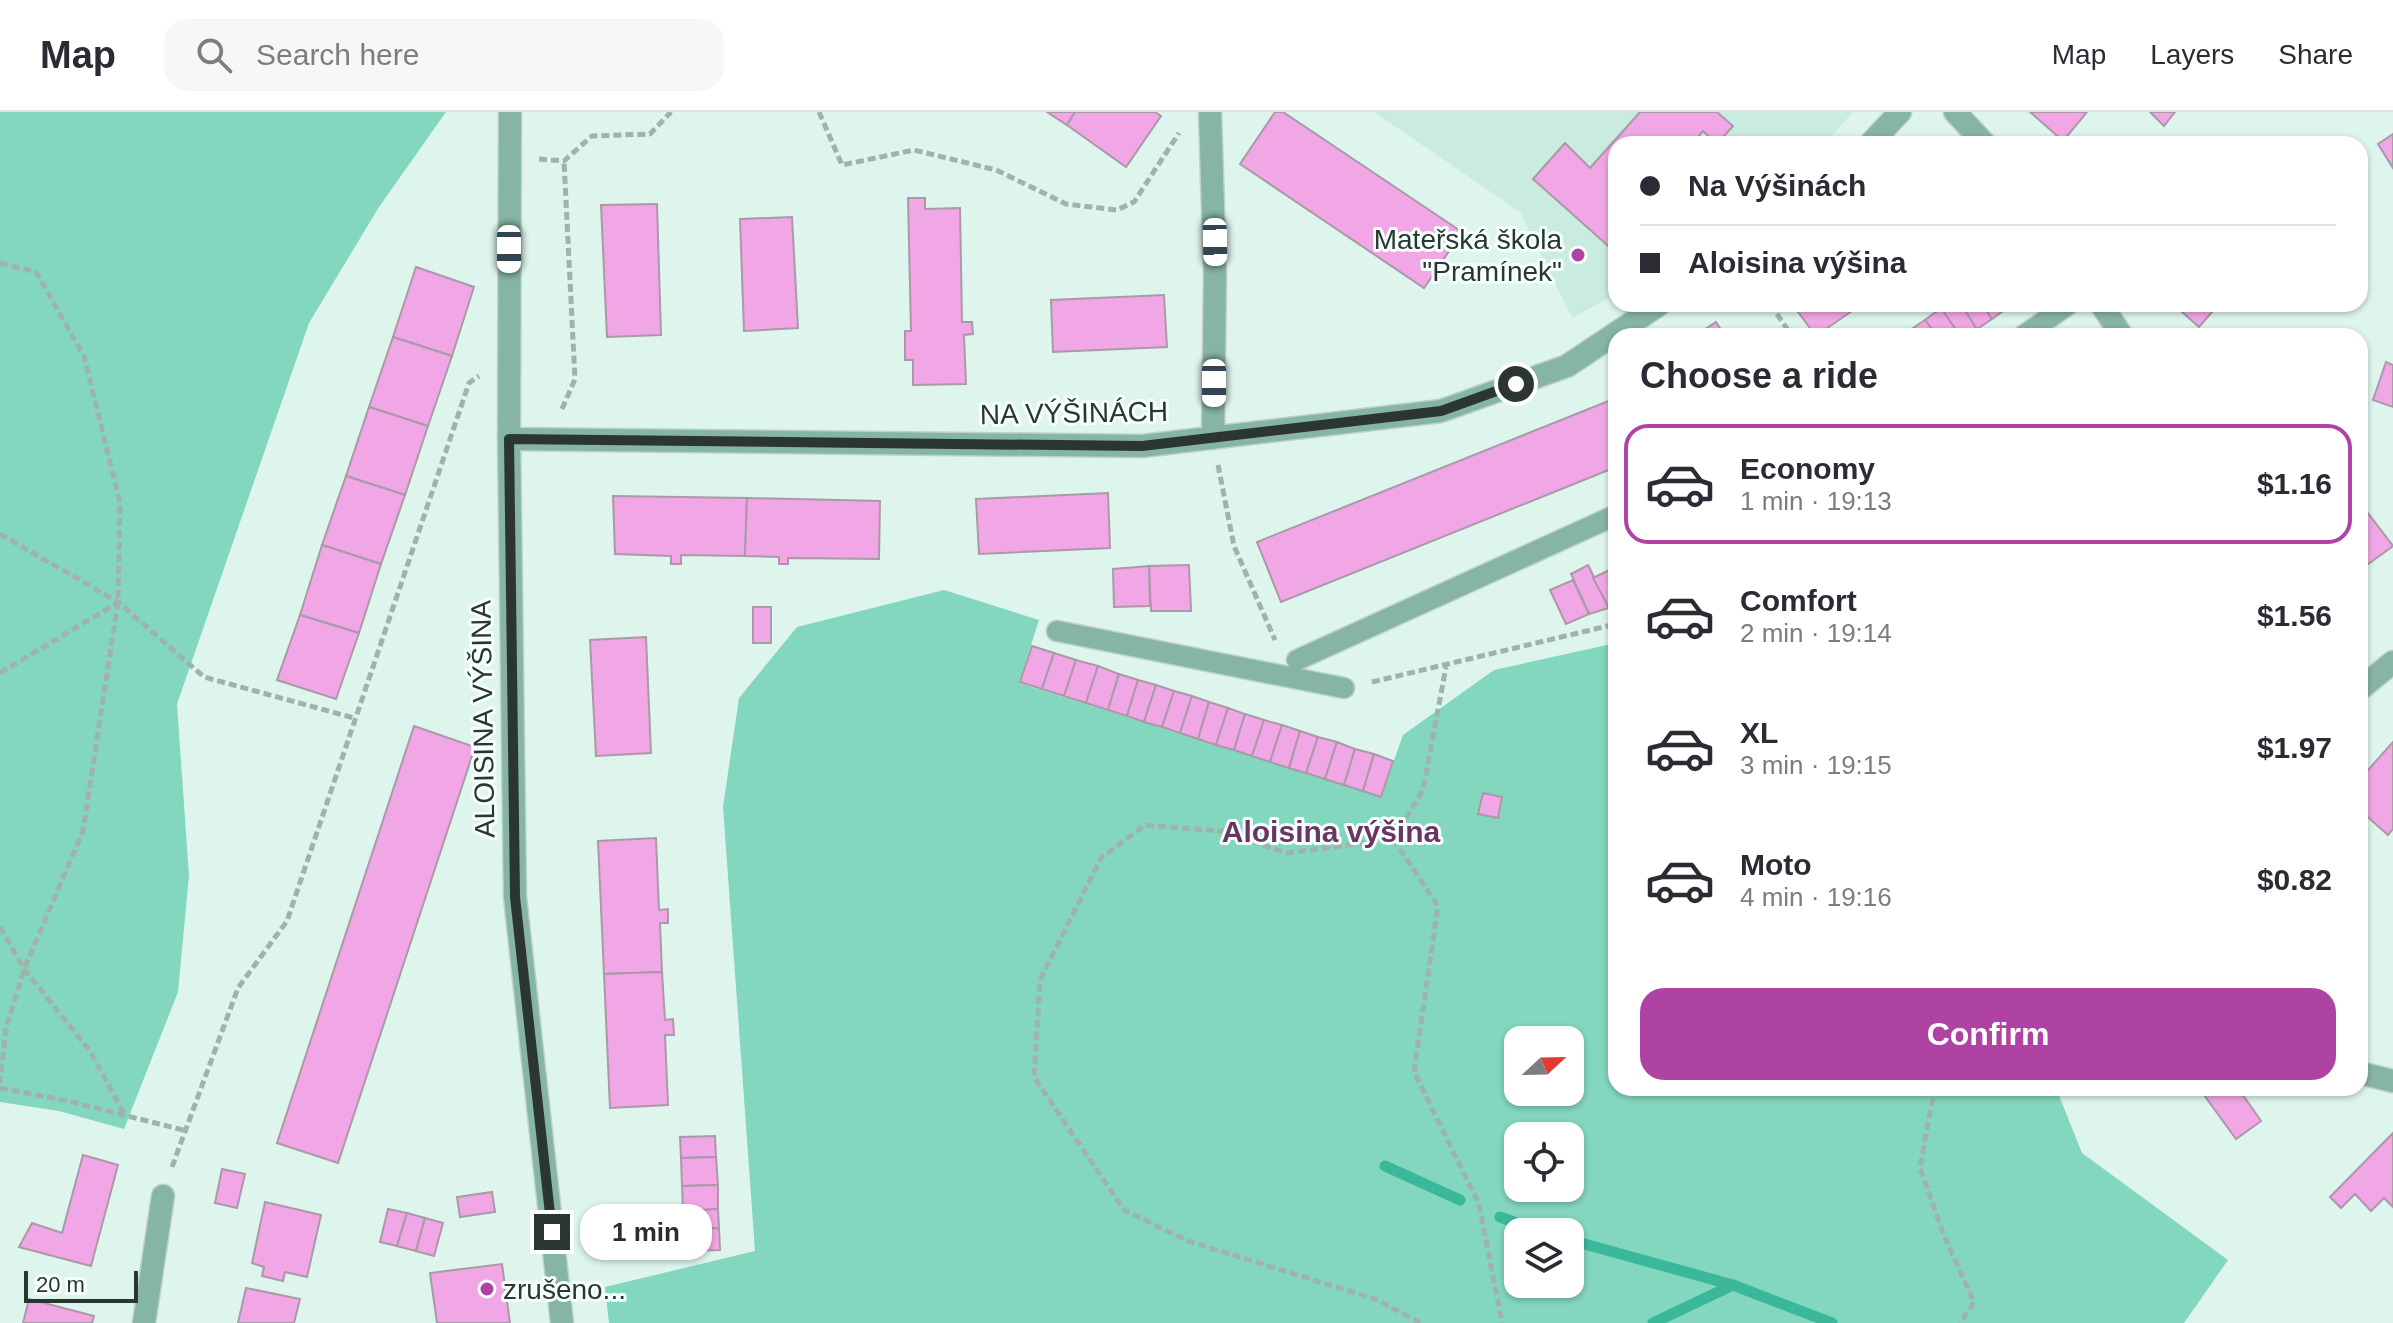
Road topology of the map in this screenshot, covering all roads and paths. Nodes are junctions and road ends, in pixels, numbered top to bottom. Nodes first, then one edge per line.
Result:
1 (510, 112) edge
2 (671, 112) edge
3 (819, 112) edge
4 (1210, 112) edge
5 (1900, 112) edge
6 (1955, 112) edge
7 (1183, 124) dead end
8 (1878, 136) edge
9 (1978, 136) edge
10 (0, 263) edge
11 (1648, 312) edge
12 (2058, 312) edge
13 (1624, 328) edge
14 (2034, 328) edge
15 (1608, 339) edge
16 (510, 356) junction
17 (1213, 438) junction
18 (509, 439) junction
19 (548, 440) junction
20 (1608, 519) edge
21 (0, 534) edge
22 (118, 602) junction
23 (1608, 626) edge
24 (1057, 631) dead end
25 (1297, 660) joint
26 (2393, 662) edge
27 (1446, 667) junction
28 (0, 673) edge
29 (2368, 682) edge
30 (1344, 688) joint
31 (354, 718) junction
32 (1393, 839) junction
33 (0, 927) edge
34 (24, 969) junction
35 (2368, 1075) edge
36 (2393, 1081) edge
37 (0, 1086) edge
38 (1935, 1096) edge
39 (125, 1115) junction
40 (183, 1130) junction
41 (163, 1196) joint
42 (144, 1323) edge
43 (562, 1323) edge
44 (1420, 1323) edge
45 (1502, 1323) edge
46 (1960, 1323) edge

1 - 16 street, ALOISINA VÝŠINA
2 - 19 path
3 - 7 path
4 - 17 street
5 - 8 street
6 - 9 street
10 - 22 path
11 - 13 street, NA VÝŠINÁCH
12 - 14 lane
15 - 17 street, NA VÝŠINÁCH
16 - 18 street, ALOISINA VÝŠINA
16 - 31 path
17 - 19 street, NA VÝŠINÁCH
17 - 25 path
18 - 19 street, NA VÝŠINÁCH
18 - 43 street, ALOISINA VÝŠINA
20 - 25 lane
21 - 22 path
22 - 28 path
22 - 31 path
22 - 34 path
23 - 27 path
24 - 30 lane
26 - 29 street
27 - 30 path
27 - 32 path
31 - 40 path
32 - 44 path
32 - 45 path
33 - 34 path
34 - 37 path
34 - 39 path
35 - 36 street
37 - 39 path
38 - 46 path
39 - 40 path
40 - 41 path
41 - 42 street

